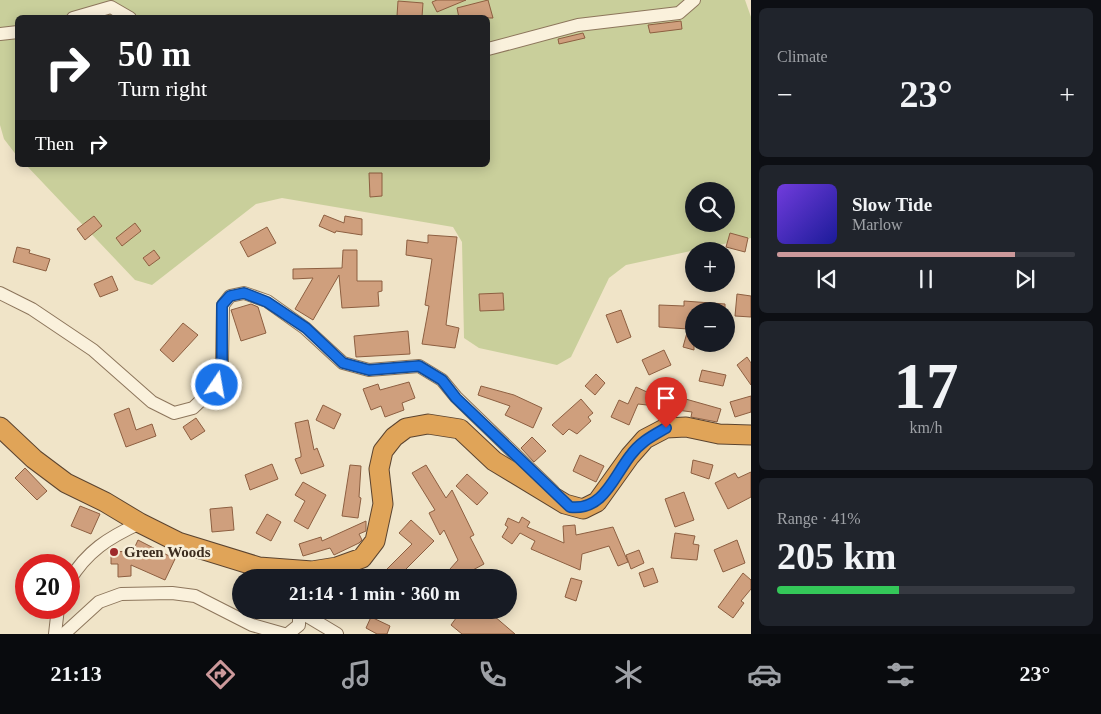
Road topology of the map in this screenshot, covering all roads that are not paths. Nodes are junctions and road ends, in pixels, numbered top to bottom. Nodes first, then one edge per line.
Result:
1 (694, 0) edge
2 (83, 15) edge
3 (125, 15) edge
4 (15, 32) edge
5 (0, 34) edge
6 (490, 48) edge
7 (0, 293) edge
8 (0, 427) edge
9 (751, 435) edge
10 (566, 503) junction
11 (140, 523) junction
12 (80, 563) edge
13 (274, 569) edge
14 (326, 569) edge
15 (57, 619) edge
16 (299, 619) edge
17 (312, 619) edge
18 (55, 634) edge
19 (64, 634) edge
20 (286, 634) edge
21 (337, 634) edge

1 - 6 lane
2 - 3 lane
4 - 5 lane
7 - 10 lane
8 - 11 highway
9 - 10 highway
10 - 14 highway
11 - 12 lane
11 - 13 highway
15 - 18 lane
16 - 20 lane
17 - 21 lane
19 - 20 lane

